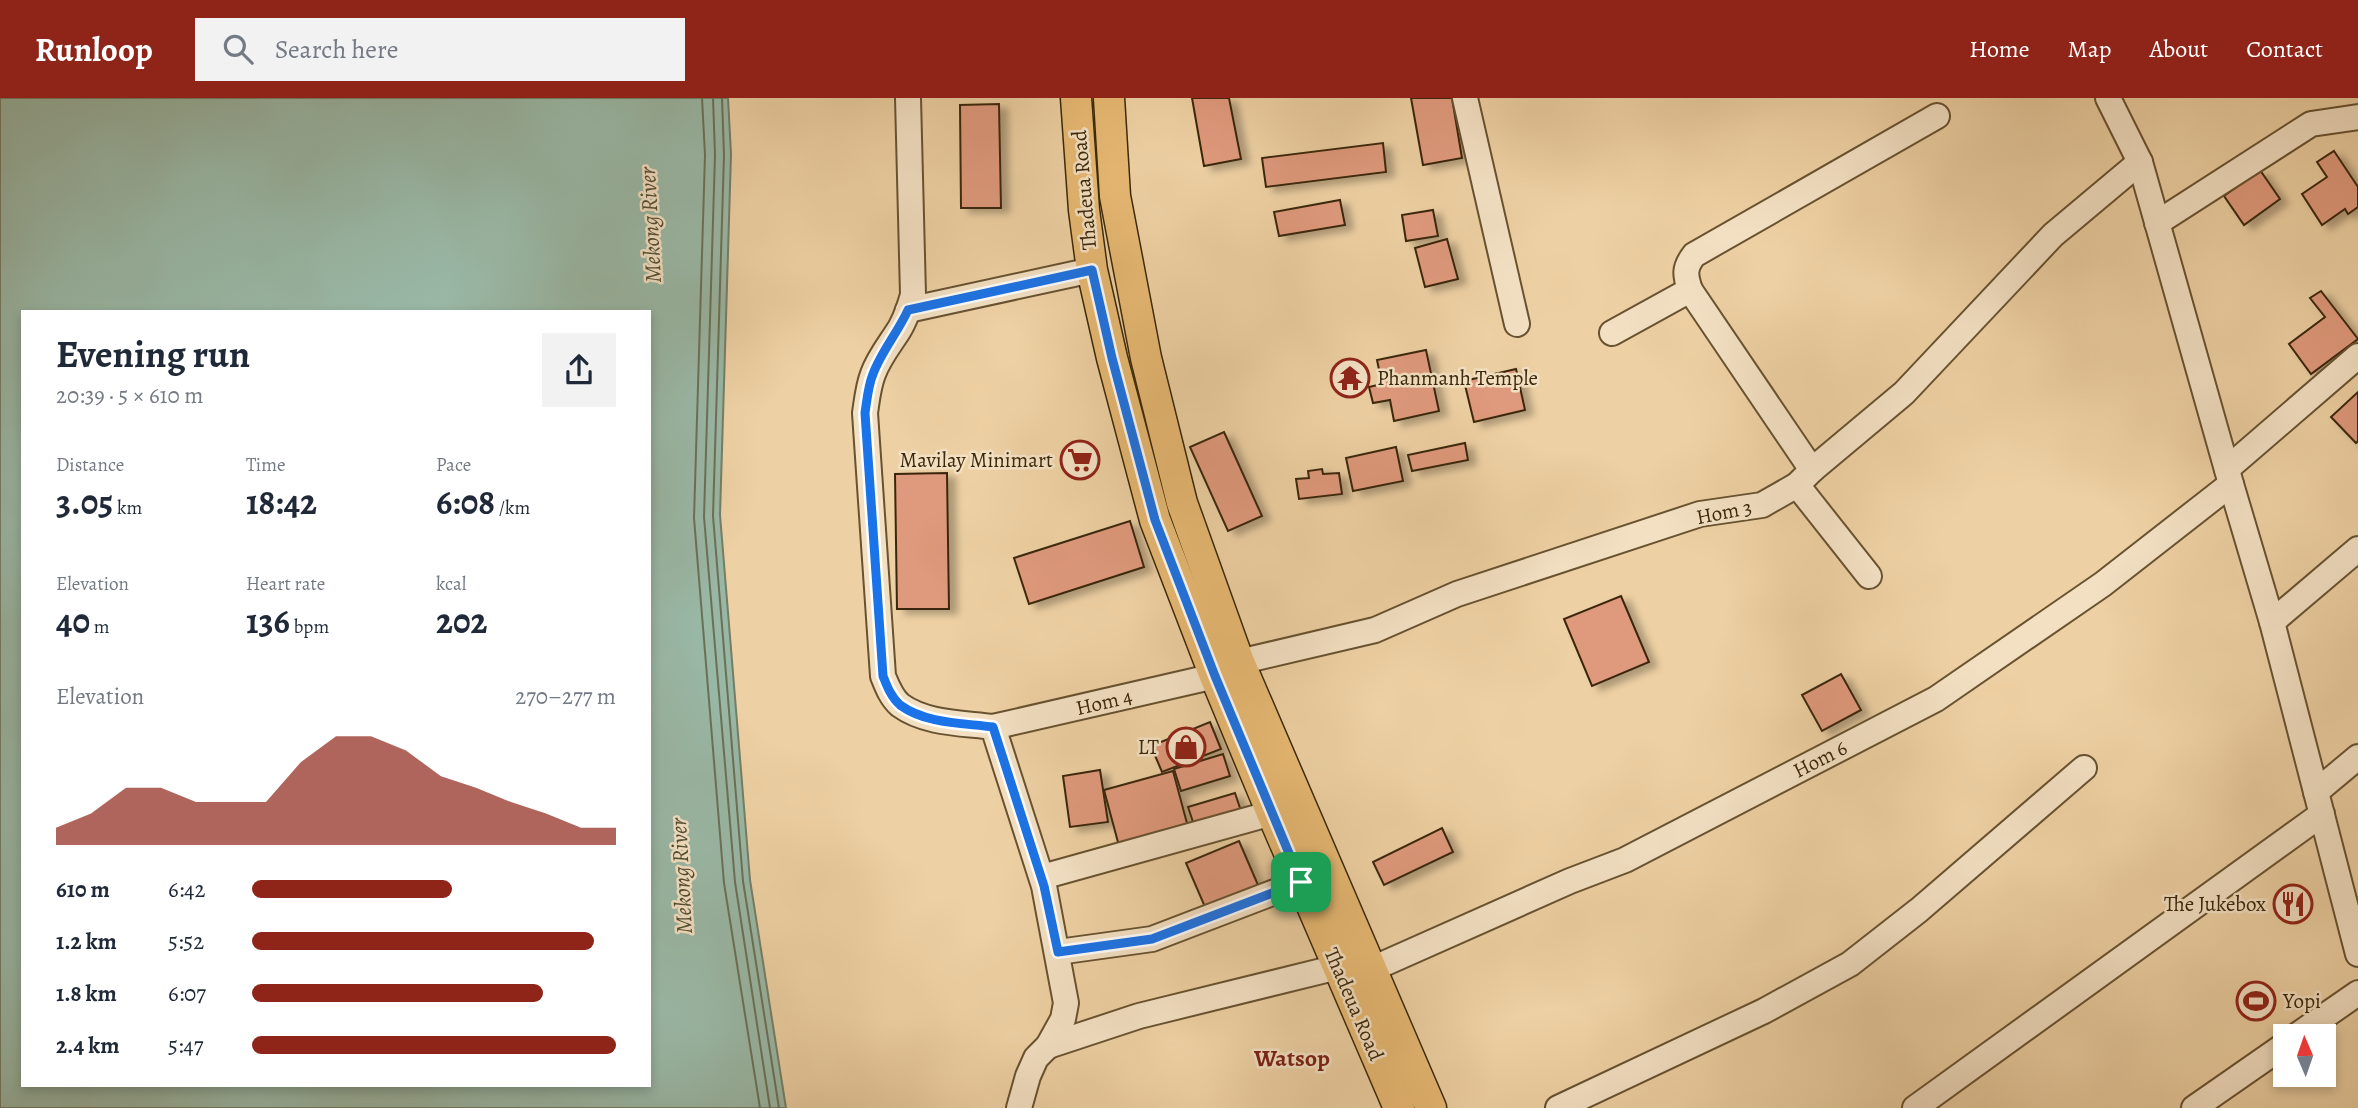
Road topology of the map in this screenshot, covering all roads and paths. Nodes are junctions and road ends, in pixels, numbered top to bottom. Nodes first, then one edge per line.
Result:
1 (908, 98) edge
2 (1076, 98) edge
3 (1109, 98) edge
4 (1465, 98) edge
5 (2108, 98) edge
6 (1937, 116) dead end
7 (2358, 117) edge
8 (2140, 162) junction
9 (2157, 223) junction
10 (1092, 270) junction
11 (1690, 290) junction
12 (908, 310) junction
13 (1517, 324) dead end
14 (1612, 333) dead end
15 (2358, 356) edge
16 (2229, 476) junction
17 (1804, 477) junction
18 (2358, 549) edge
19 (1869, 576) dead end
20 (2272, 622) junction
21 (1227, 669) junction
22 (993, 727) junction
23 (2358, 757) edge
24 (2084, 768) dead end
25 (2319, 803) junction
26 (1272, 813) junction
27 (1042, 877) junction
28 (1301, 882) junction
29 (2353, 913) edge
30 (1058, 952) junction
31 (2358, 954) edge
32 (1339, 967) junction
33 (1372, 969) junction
34 (2358, 993) edge
35 (2314, 1024) edge
36 (1048, 1046) junction
37 (2273, 1053) edge
38 (1019, 1108) edge
39 (1399, 1108) edge
40 (1432, 1108) edge
41 (1558, 1108) edge
42 (1915, 1108) edge
43 (2194, 1108) edge

1 - 12 street
2 - 10 main road, Thadeua Road
3 - 21 main road, Thadeua Road
4 - 13 street
5 - 8 street
6 - 11 street
7 - 9 street
8 - 9 street
8 - 17 street, Hom 3
9 - 16 street
10 - 12 street
10 - 21 main road, Thadeua Road
11 - 14 street
11 - 17 street
12 - 22 street
15 - 16 street, Hom 6
16 - 20 street
16 - 33 street, Hom 6
17 - 19 street
17 - 21 street, Hom 3
18 - 20 street
20 - 25 street
21 - 22 street, Hom 4
21 - 26 main road, Thadeua Road
21 - 33 main road, Thadeua Road
22 - 27 street
23 - 25 street
24 - 41 street
25 - 29 street
25 - 42 street
26 - 27 street
26 - 28 main road, Thadeua Road
27 - 30 street
28 - 30 street
28 - 32 main road, Thadeua Road
29 - 31 street
30 - 36 street
32 - 33 street
32 - 36 street
32 - 39 main road, Thadeua Road
33 - 40 main road, Thadeua Road
34 - 35 street
36 - 38 street
37 - 43 street

